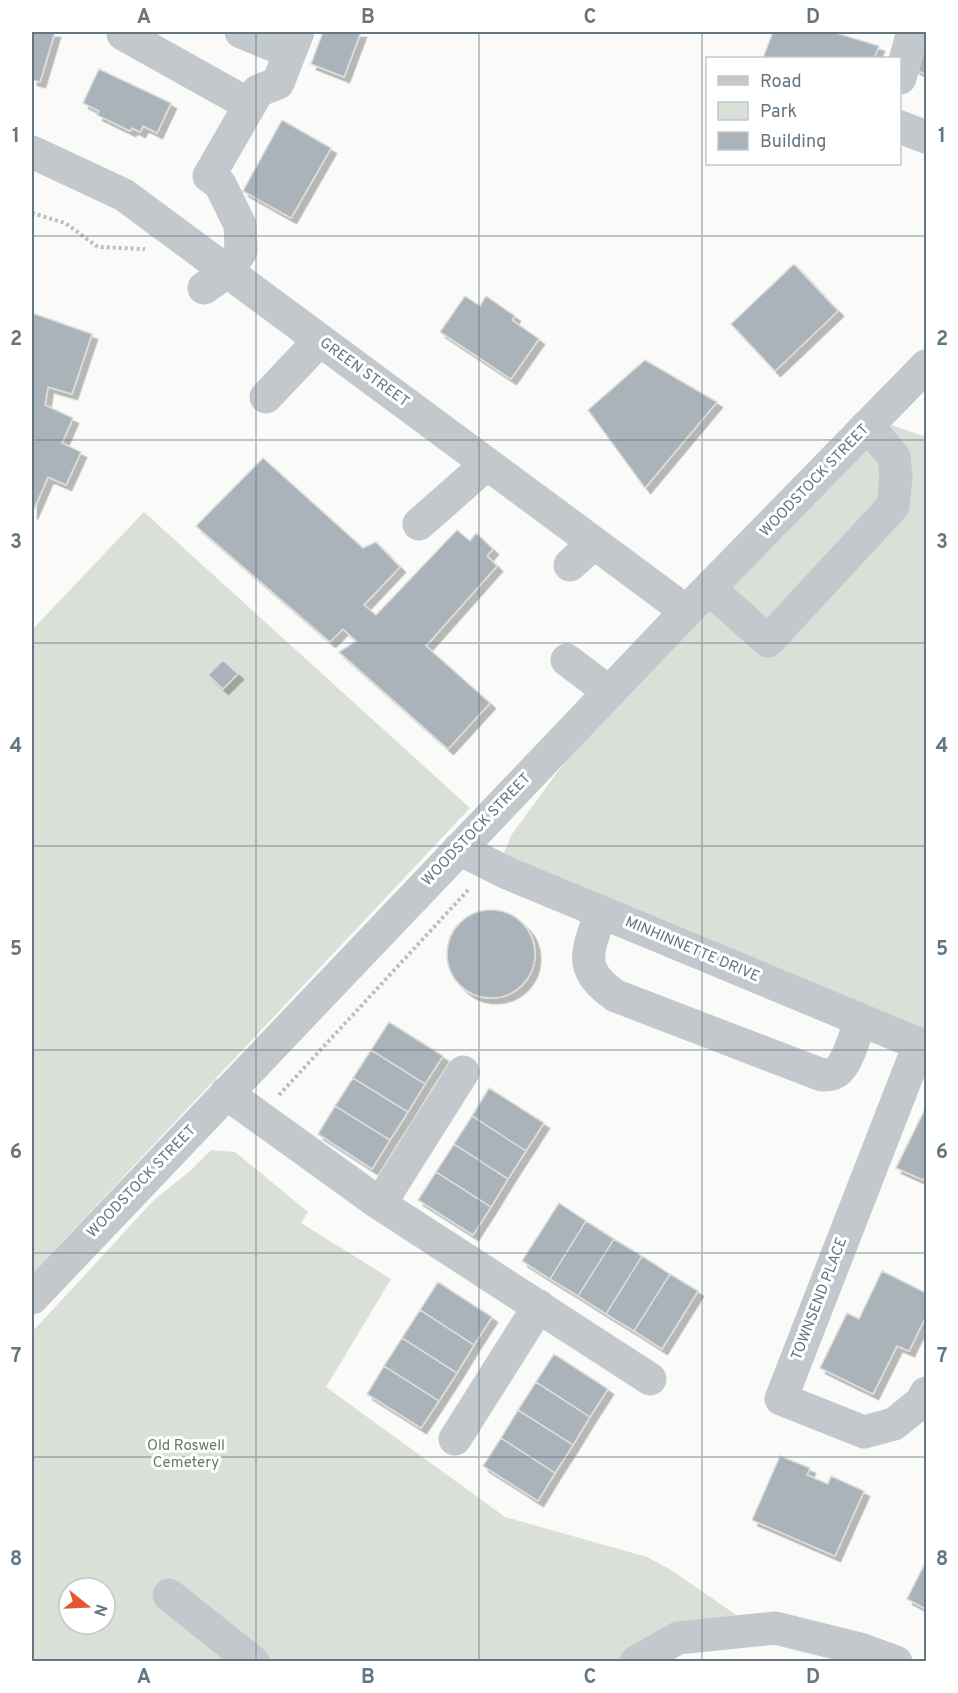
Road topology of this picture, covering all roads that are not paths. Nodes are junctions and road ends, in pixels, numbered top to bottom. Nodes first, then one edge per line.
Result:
1 (124, 32) edge
2 (241, 32) edge
3 (913, 32) edge
4 (294, 42) edge
5 (901, 74) edge
6 (250, 105) junction
7 (901, 127) edge
8 (927, 137) edge
9 (32, 152) edge
10 (216, 280) junction
11 (320, 340) junction
12 (927, 366) edge
13 (266, 397) dead end
14 (868, 426) junction
15 (488, 464) junction
16 (419, 524) dead end
17 (594, 543) junction
18 (570, 565) dead end
19 (709, 588) junction
20 (686, 611) junction
21 (567, 660) dead end
22 (609, 692) junction
23 (459, 849) junction
24 (601, 912) junction
25 (860, 1020) junction
26 (923, 1046) edge
27 (463, 1072) dead end
28 (226, 1093) junction
29 (380, 1204) junction
30 (32, 1298) edge
31 (539, 1306) junction
32 (650, 1378) dead end
33 (927, 1393) edge
34 (456, 1439) dead end
35 (170, 1595) dead end
36 (253, 1662) edge
37 (636, 1662) edge
38 (896, 1662) edge

1 - 6 street
2 - 4 street
3 - 5 street
4 - 6 street
6 - 10 street
7 - 8 street
9 - 10 street, GREEN STREET
10 - 11 street, GREEN STREET
11 - 13 street
11 - 15 street, GREEN STREET
12 - 14 street, WOODSTOCK STREET
14 - 19 street, WOODSTOCK STREET
14 - 19 street
15 - 16 street
15 - 17 street, GREEN STREET
17 - 18 street
17 - 20 street, GREEN STREET
19 - 20 street, WOODSTOCK STREET
20 - 22 street, WOODSTOCK STREET
21 - 22 street
22 - 23 street, WOODSTOCK STREET
23 - 24 street, MINHINNETTE DRIVE
23 - 28 street, WOODSTOCK STREET
24 - 25 street, MINHINNETTE DRIVE
24 - 25 street
25 - 26 street, MINHINNETTE DRIVE
26 - 33 street, TOWNSEND PLACE
27 - 29 street
28 - 29 street
28 - 30 street, WOODSTOCK STREET
29 - 31 street
31 - 32 street
31 - 34 street
35 - 36 street
37 - 38 street

